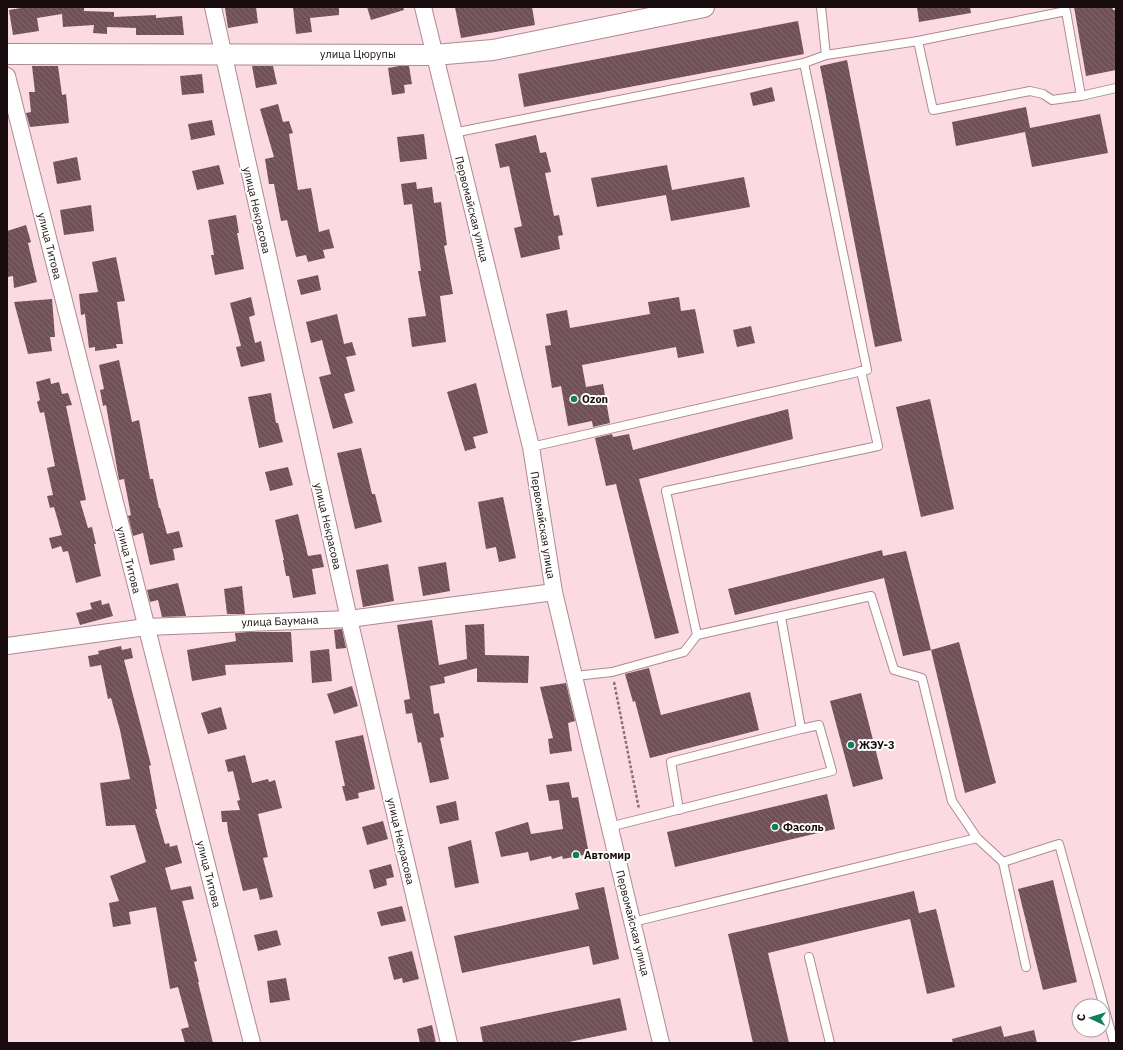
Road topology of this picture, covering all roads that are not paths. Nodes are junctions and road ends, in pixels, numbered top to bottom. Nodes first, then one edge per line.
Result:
1 (213, 7) edge
2 (423, 7) edge
3 (704, 7) edge
4 (821, 7) edge
5 (670, 10) edge
6 (918, 40) junction
7 (222, 53) junction
8 (7, 54) edge
9 (434, 55) junction
10 (826, 56) junction
11 (804, 63) junction
12 (7, 76) edge
13 (1116, 88) edge
14 (1081, 96) junction
15 (453, 133) junction
16 (861, 371) junction
17 (531, 447) junction
18 (554, 592) junction
19 (781, 617) junction
20 (349, 619) junction
21 (146, 627) junction
22 (697, 634) junction
23 (7, 646) edge
24 (575, 676) junction
25 (802, 729) junction
26 (679, 810) junction
27 (609, 826) junction
28 (977, 838) junction
29 (1003, 862) junction
30 (633, 922) junction
31 (809, 957) dead end
32 (1026, 967) dead end
33 (252, 1043) edge
34 (448, 1043) edge
35 (661, 1043) edge
36 (830, 1043) edge
37 (1114, 1043) edge

1 - 7 street, улица Некрасова
2 - 9 street, Первомайская улица
3 - 5 street, улица Цюрупы
4 - 10 lane
5 - 9 street, улица Цюрупы
6 - 10 lane
6 - 14 lane
6 - 14 lane
7 - 8 street, улица Цюрупы
7 - 9 street, улица Цюрупы
7 - 20 street, улица Некрасова
9 - 15 street, Первомайская улица
10 - 11 lane
11 - 15 lane
11 - 16 lane
12 - 21 street, улица Титова
13 - 14 lane
15 - 17 street, Первомайская улица
16 - 17 lane
16 - 22 lane
17 - 18 street, Первомайская улица
18 - 20 street, улица Баумана
18 - 24 street, Первомайская улица
19 - 22 lane
19 - 25 lane
19 - 28 lane
20 - 21 street, улица Баумана
20 - 34 street, улица Некрасова
21 - 23 street, улица Баумана
21 - 33 street, улица Титова
22 - 24 lane
24 - 27 street, Первомайская улица
25 - 26 lane
25 - 26 lane
26 - 27 lane
27 - 30 street, Первомайская улица
28 - 29 lane
28 - 30 lane
29 - 32 lane
29 - 37 lane
30 - 35 street, Первомайская улица
31 - 36 lane

